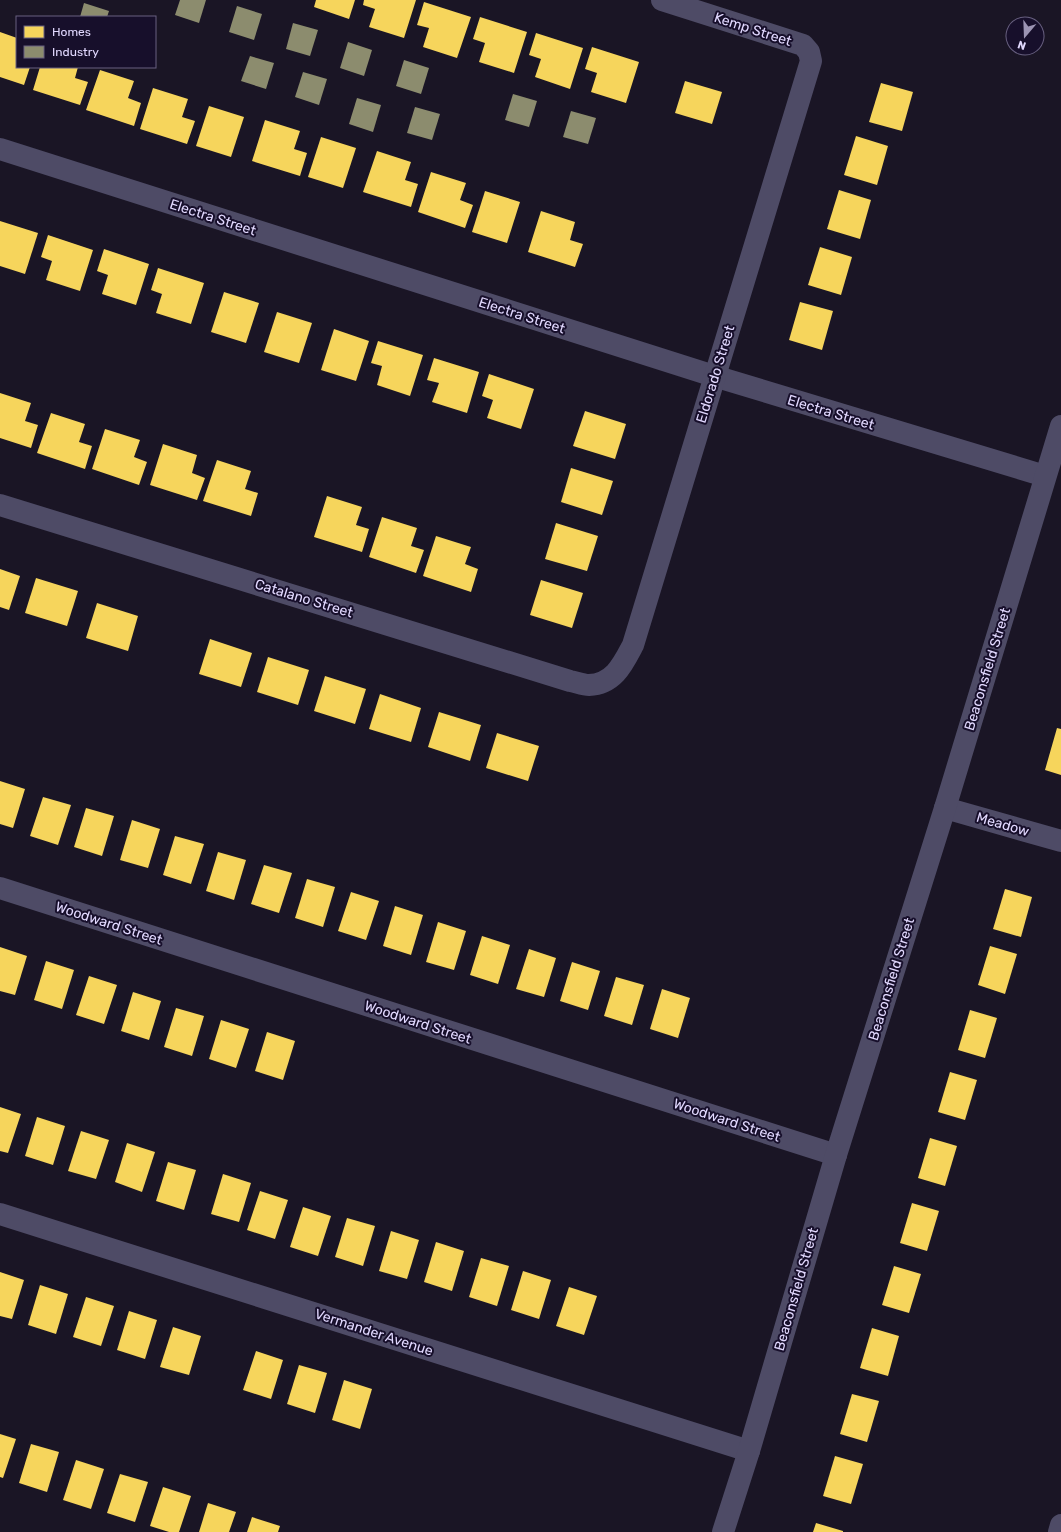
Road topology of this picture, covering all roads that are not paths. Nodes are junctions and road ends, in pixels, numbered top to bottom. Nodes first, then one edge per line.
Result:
1 (662, 0) edge
2 (811, 61) joint
3 (0, 149) edge
4 (714, 376) junction
5 (1061, 426) edge
6 (1045, 476) junction
7 (0, 504) edge
8 (608, 681) joint
9 (945, 808) junction
10 (1061, 841) edge
11 (0, 888) edge
12 (836, 1155) junction
13 (0, 1214) edge
14 (749, 1451) junction
15 (1061, 1525) edge
16 (723, 1532) edge
17 (1059, 1532) edge

1 - 2 street, Kemp Street
2 - 4 street, Eldorado Street
3 - 4 street, Electra Street
4 - 6 street, Electra Street
4 - 8 street, Eldorado Street
5 - 6 street, Beaconsfield Street
6 - 9 street, Beaconsfield Street
7 - 8 street, Catalano Street
9 - 10 street, Meadow
9 - 12 street, Beaconsfield Street
11 - 12 street, Woodward Street
12 - 14 street, Beaconsfield Street
13 - 14 street, Vermander Avenue
14 - 16 street, Beaconsfield Street
15 - 17 street

